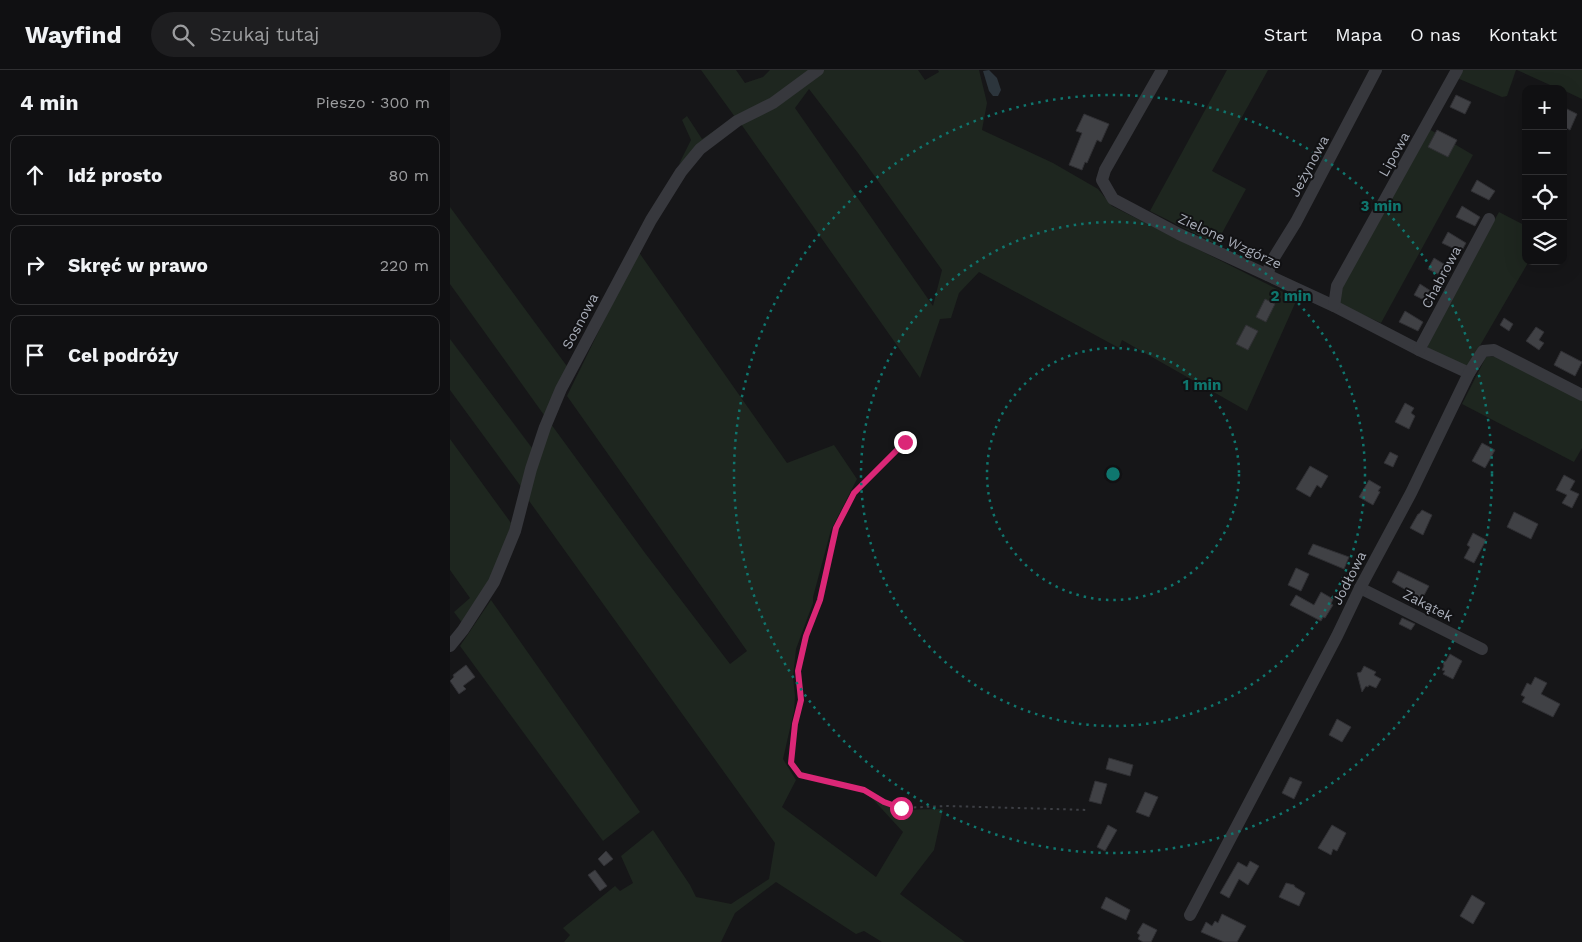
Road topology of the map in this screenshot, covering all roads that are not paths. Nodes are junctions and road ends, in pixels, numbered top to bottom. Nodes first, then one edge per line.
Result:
1 (818, 70) edge
2 (1162, 70) edge
3 (1376, 70) edge
4 (1457, 70) edge
5 (1489, 219) dead end
6 (1268, 275) junction
7 (1334, 306) junction
8 (1420, 350) junction
9 (1469, 373) junction
10 (1582, 395) edge
11 (1360, 588) junction
12 (450, 646) edge
13 (1482, 649) dead end
14 (1190, 914) dead end

1 - 12 street, Sosnowa
2 - 6 street, Zielone Wzgórze
3 - 6 street, Jeżynowa
4 - 7 street, Lipowa
5 - 8 street, Chabrowa
6 - 7 street, Zielone Wzgórze
7 - 8 street, Zielone Wzgórze
8 - 9 street, Zielone Wzgórze
9 - 10 street, Jodłowa
9 - 11 street, Jodłowa
11 - 13 street, Zakątek
11 - 14 street, Jodłowa

